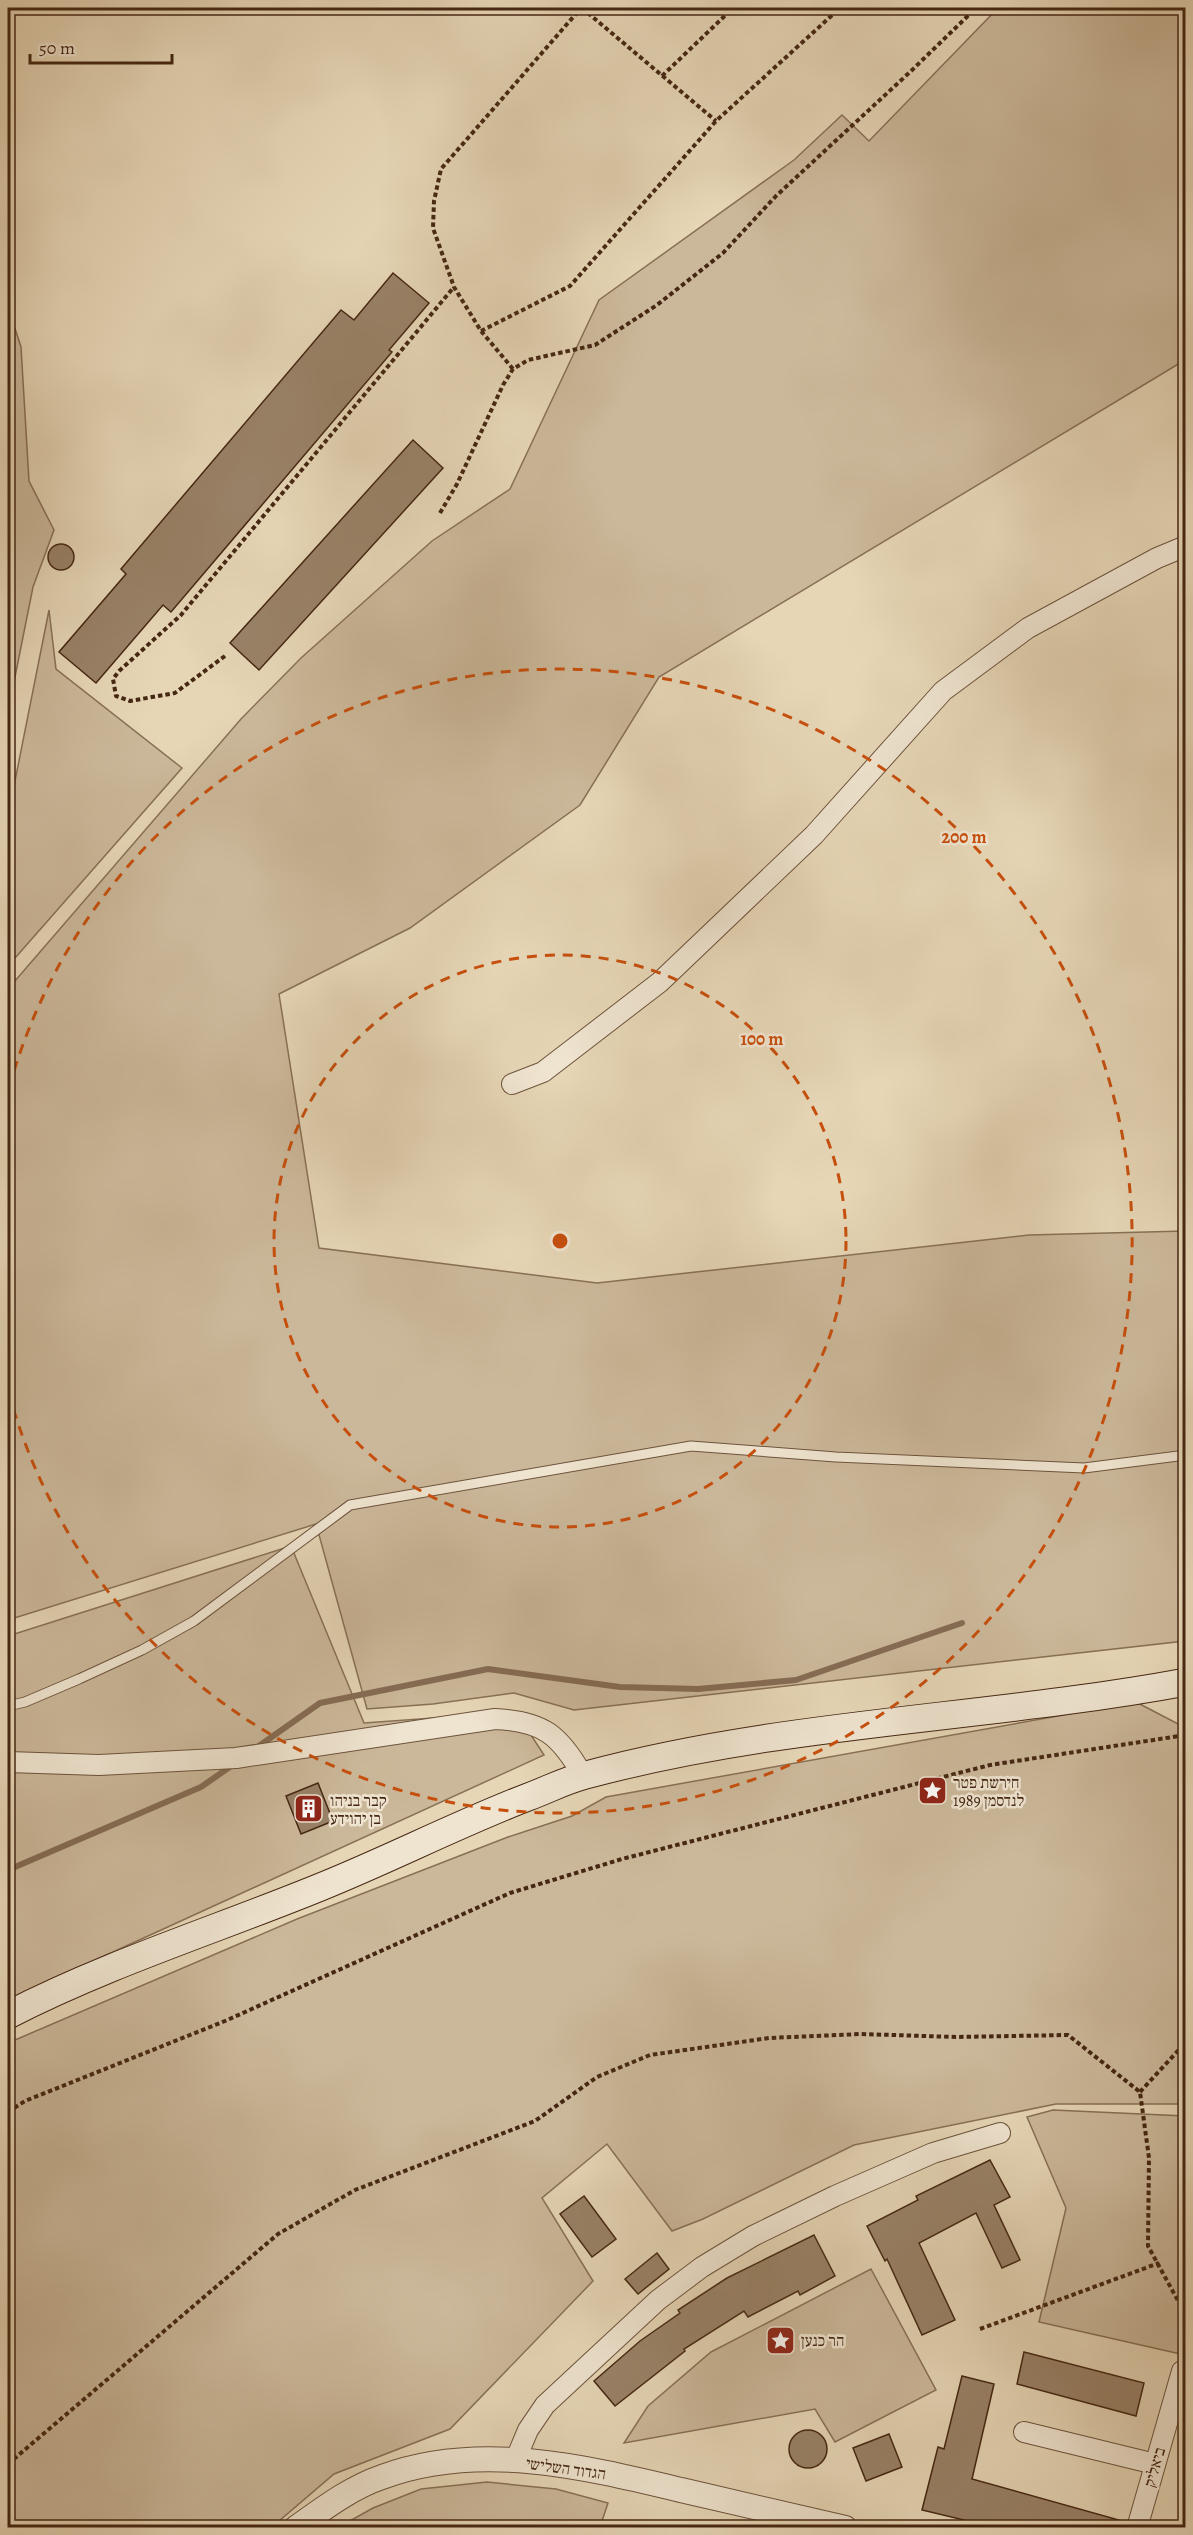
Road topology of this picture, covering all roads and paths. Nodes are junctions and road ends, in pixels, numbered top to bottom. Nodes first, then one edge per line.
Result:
1 (581, 8) edge
2 (733, 8) edge
3 (840, 8) edge
4 (976, 8) edge
5 (662, 76) junction
6 (716, 121) junction
7 (454, 287) junction
8 (481, 331) junction
9 (513, 369) junction
10 (440, 513) dead end
11 (1185, 546) edge
12 (225, 656) dead end
13 (512, 1084) dead end
14 (1185, 1455) edge
15 (1185, 1682) edge
16 (8, 1706) edge
17 (1185, 1735) edge
18 (8, 1762) edge
19 (583, 1776) junction
20 (8, 2015) edge
21 (1185, 2042) edge
22 (1140, 2092) junction
23 (8, 2112) edge
24 (1000, 2133) dead end
25 (1159, 2263) junction
26 (980, 2329) dead end
27 (1182, 2371) joint
28 (1024, 2432) dead end
29 (515, 2461) junction
30 (8, 2464) edge
31 (1155, 2464) junction
32 (817, 2525) edge
33 (296, 2528) edge
34 (845, 2528) edge
35 (1137, 2528) edge

1 - 5 path
1 - 7 path
2 - 5 path
3 - 6 path
4 - 9 path
5 - 6 path
6 - 8 path
7 - 8 path
7 - 12 path
8 - 9 path
9 - 10 path
11 - 13 street
14 - 16 lane
15 - 19 main road
17 - 23 path
18 - 19 street
19 - 20 main road
21 - 22 path
22 - 25 path
22 - 30 path
24 - 29 street
25 - 26 path
25 - 27 path
27 - 31 street, ביאליק
28 - 31 street
29 - 32 street, הגדוד השלישי
29 - 33 street, הגדוד השלישי
31 - 35 street, ביאליק
32 - 34 street, הגדוד השלישי

